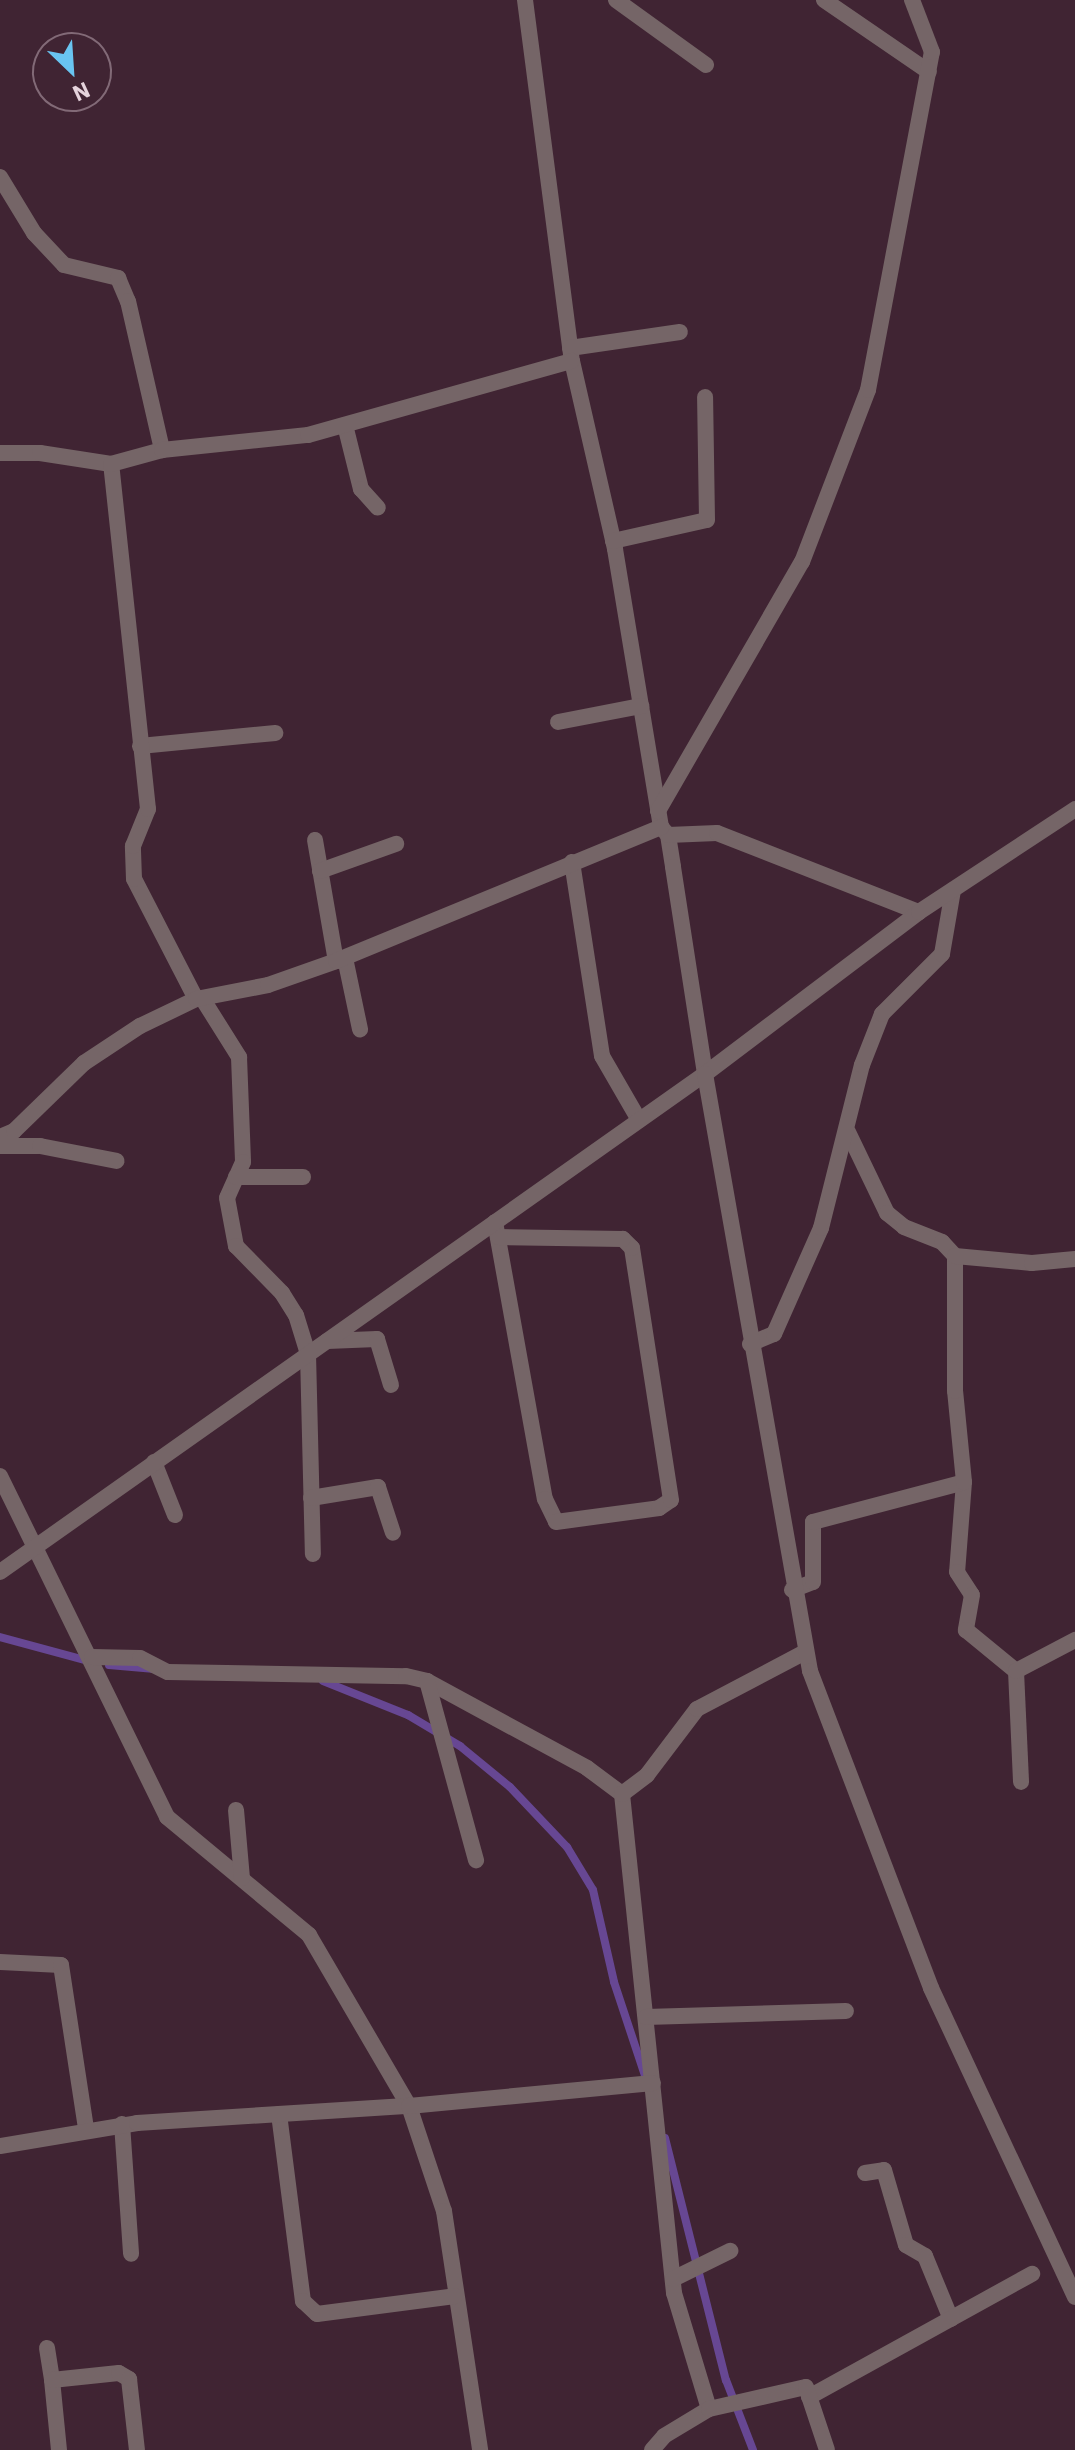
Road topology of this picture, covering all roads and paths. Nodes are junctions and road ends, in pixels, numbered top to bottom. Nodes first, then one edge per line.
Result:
1 (525, 0) edge
2 (616, 0) edge
3 (824, 0) edge
4 (912, 0) edge
5 (706, 65) dead end
6 (929, 72) junction
7 (0, 177) edge
8 (680, 332) dead end
9 (571, 354) junction
10 (705, 397) dead end
11 (345, 425) junction
12 (162, 450) junction
13 (0, 453) edge
14 (111, 464) junction
15 (378, 508) dead end
16 (613, 541) junction
17 (641, 706) junction
18 (558, 722) dead end
19 (275, 733) dead end
20 (140, 746) junction
21 (1075, 809) edge
22 (662, 824) junction
23 (315, 840) dead end
24 (396, 844) dead end
25 (572, 862) junction
26 (320, 871) junction
27 (953, 890) junction
28 (919, 912) junction
29 (341, 959) junction
30 (199, 998) junction
31 (360, 1029) dead end
32 (705, 1074) junction
33 (639, 1120) junction
34 (848, 1132) junction
35 (0, 1137) edge
36 (0, 1146) edge
37 (117, 1161) dead end
38 (236, 1177) junction
39 (303, 1177) dead end
40 (496, 1230) junction
41 (955, 1256) junction
42 (1075, 1259) edge
43 (327, 1341) junction
44 (750, 1344) junction
45 (308, 1354) junction
46 (391, 1385) dead end
47 (154, 1462) junction
48 (0, 1476) edge
49 (964, 1482) junction
50 (311, 1498) junction
51 (175, 1515) dead end
52 (393, 1533) dead end
53 (35, 1546) junction
54 (313, 1554) dead end
55 (0, 1572) edge
56 (792, 1590) junction
57 (1075, 1640) edge
58 (805, 1652) junction
59 (92, 1657) junction
60 (1016, 1671) junction
61 (427, 1681) junction
62 (1021, 1782) dead end
63 (622, 1794) junction
64 (236, 1810) dead end
65 (476, 1860) dead end
66 (242, 1878) junction
67 (0, 1962) edge
68 (846, 2011) dead end
69 (646, 2017) junction
70 (653, 2083) junction
71 (409, 2106) junction
72 (279, 2114) junction
73 (122, 2124) junction
74 (86, 2129) junction
75 (0, 2146) edge
76 (865, 2173) dead end
77 (730, 2251) dead end
78 (131, 2254) dead end
79 (1032, 2274) dead end
80 (673, 2279) junction
81 (455, 2296) junction
82 (1075, 2297) edge
83 (951, 2319) junction
84 (47, 2348) dead end
85 (52, 2380) junction
86 (809, 2397) junction
87 (709, 2409) junction
88 (59, 2450) edge
89 (137, 2450) edge
90 (480, 2450) edge
91 (652, 2450) edge
92 (827, 2450) edge

1 - 9 street
2 - 5 street
3 - 6 street
4 - 6 street
6 - 22 street
7 - 12 street
8 - 9 street
9 - 11 street
9 - 16 street
10 - 16 street
11 - 12 street
11 - 15 street
12 - 14 street
13 - 14 street
14 - 20 street
16 - 17 street
17 - 18 street
17 - 22 street
19 - 20 street
20 - 30 street
21 - 27 street
22 - 25 street
22 - 28 street
22 - 32 street
23 - 26 street
24 - 26 street
25 - 29 street
25 - 33 street
26 - 29 street
27 - 28 street
27 - 34 street
28 - 32 street
29 - 30 street
29 - 31 street
30 - 35 street
30 - 38 street
32 - 33 street
32 - 44 street
33 - 40 street
34 - 41 street
34 - 44 street
36 - 37 street
38 - 39 street
38 - 45 street
40 - 40 street
40 - 43 street
41 - 42 street
41 - 49 street
43 - 45 street
43 - 46 street
44 - 56 street
45 - 47 street
45 - 50 street
47 - 51 street
47 - 53 street
48 - 53 street
49 - 56 street
49 - 60 street
50 - 52 street
50 - 54 street
53 - 55 street
53 - 59 street
56 - 58 street
57 - 60 street
58 - 63 street
58 - 82 street
59 - 61 street
59 - 66 street
60 - 62 street
61 - 63 street
61 - 65 street
63 - 69 street
64 - 66 street
66 - 71 street
67 - 74 street
68 - 69 street
69 - 70 street
70 - 71 street
70 - 80 street
71 - 72 street
71 - 81 street
72 - 73 street
72 - 81 street
73 - 74 street
73 - 78 street
74 - 75 street
76 - 83 street
77 - 80 street
79 - 83 street
80 - 87 street
81 - 90 street
83 - 86 street
84 - 85 street
85 - 88 street
85 - 89 street
86 - 87 street
86 - 92 street
87 - 91 street

